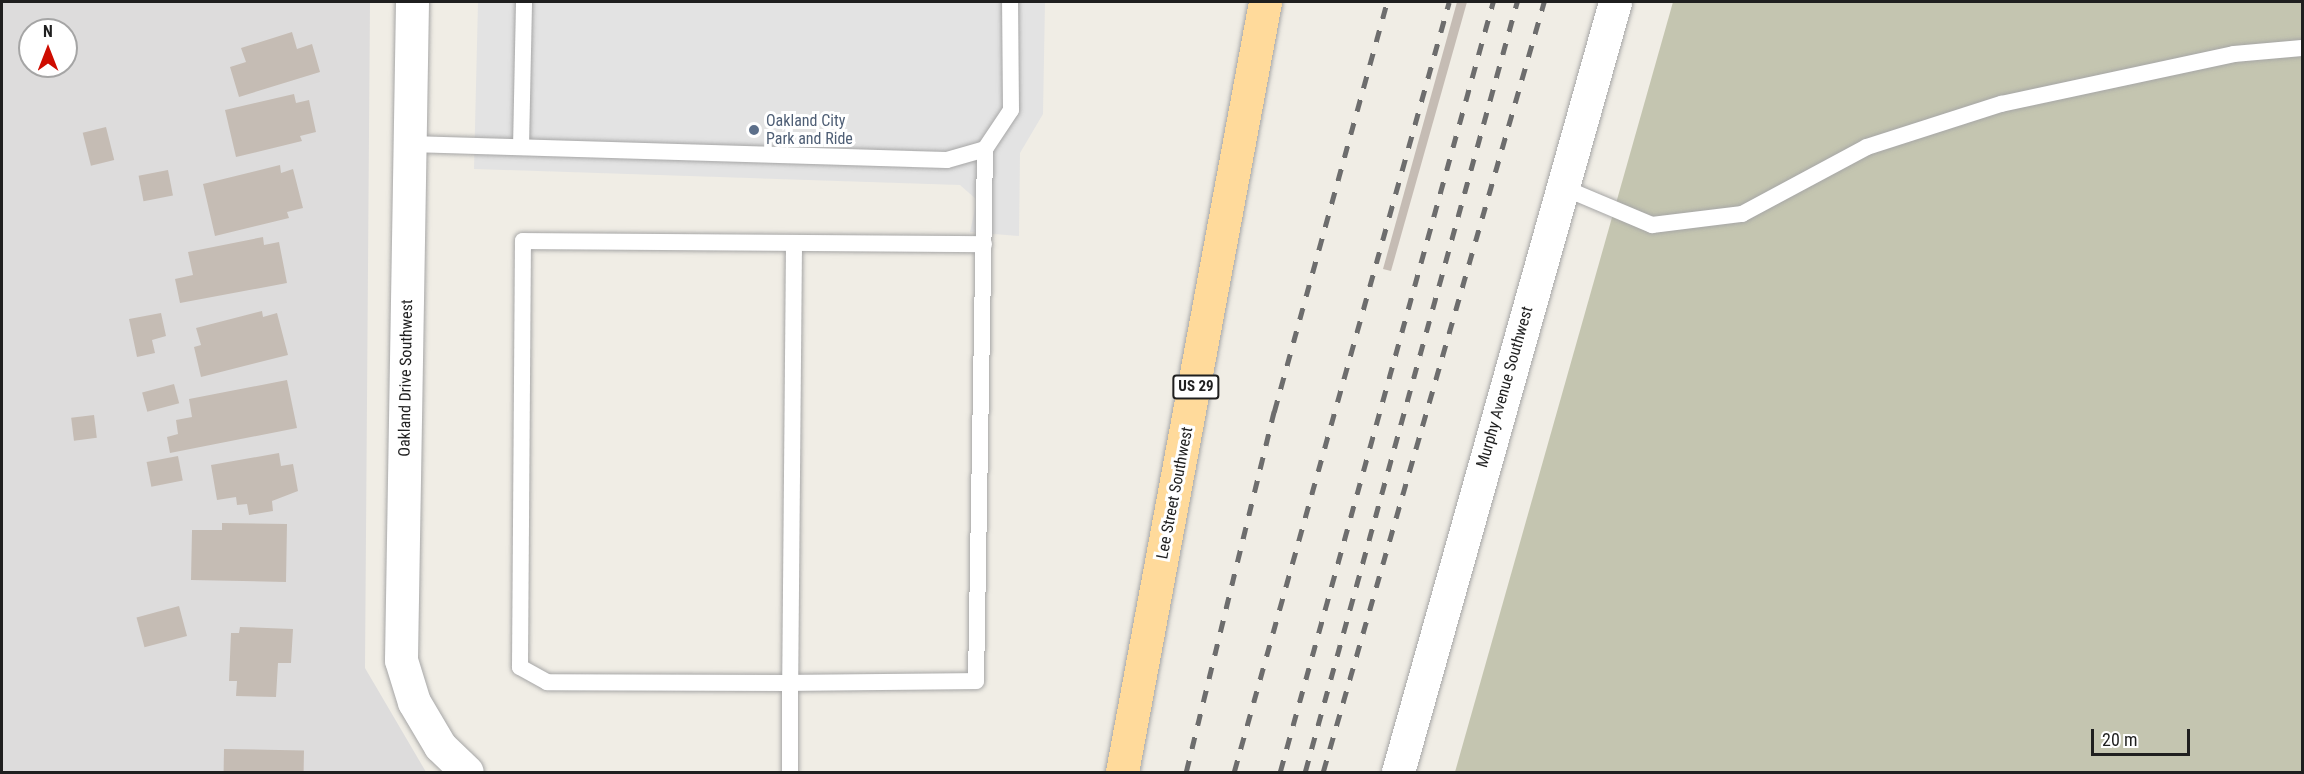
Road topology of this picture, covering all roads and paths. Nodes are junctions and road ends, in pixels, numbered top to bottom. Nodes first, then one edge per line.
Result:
1 (412, 2) edge
2 (524, 2) edge
3 (1010, 2) edge
4 (1265, 2) edge
5 (1615, 2) edge
6 (2302, 48) edge
7 (410, 144) junction
8 (522, 147) junction
9 (985, 149) junction
10 (1562, 187) junction
11 (984, 244) junction
12 (794, 245) junction
13 (790, 682) junction
14 (467, 772) edge
15 (790, 772) edge
16 (1122, 772) edge
17 (1398, 772) edge

1 - 7 street, Oakland Drive Southwest
2 - 8 lane
3 - 9 lane
4 - 16 main road, Lee Street Southwest / US 29
5 - 10 street, Murphy Avenue Southwest
6 - 10 lane
7 - 8 lane
7 - 14 street, Oakland Drive Southwest
8 - 9 lane
9 - 11 lane
10 - 17 street, Murphy Avenue Southwest
11 - 12 lane
11 - 13 lane
12 - 13 lane
12 - 13 lane
13 - 15 lane

